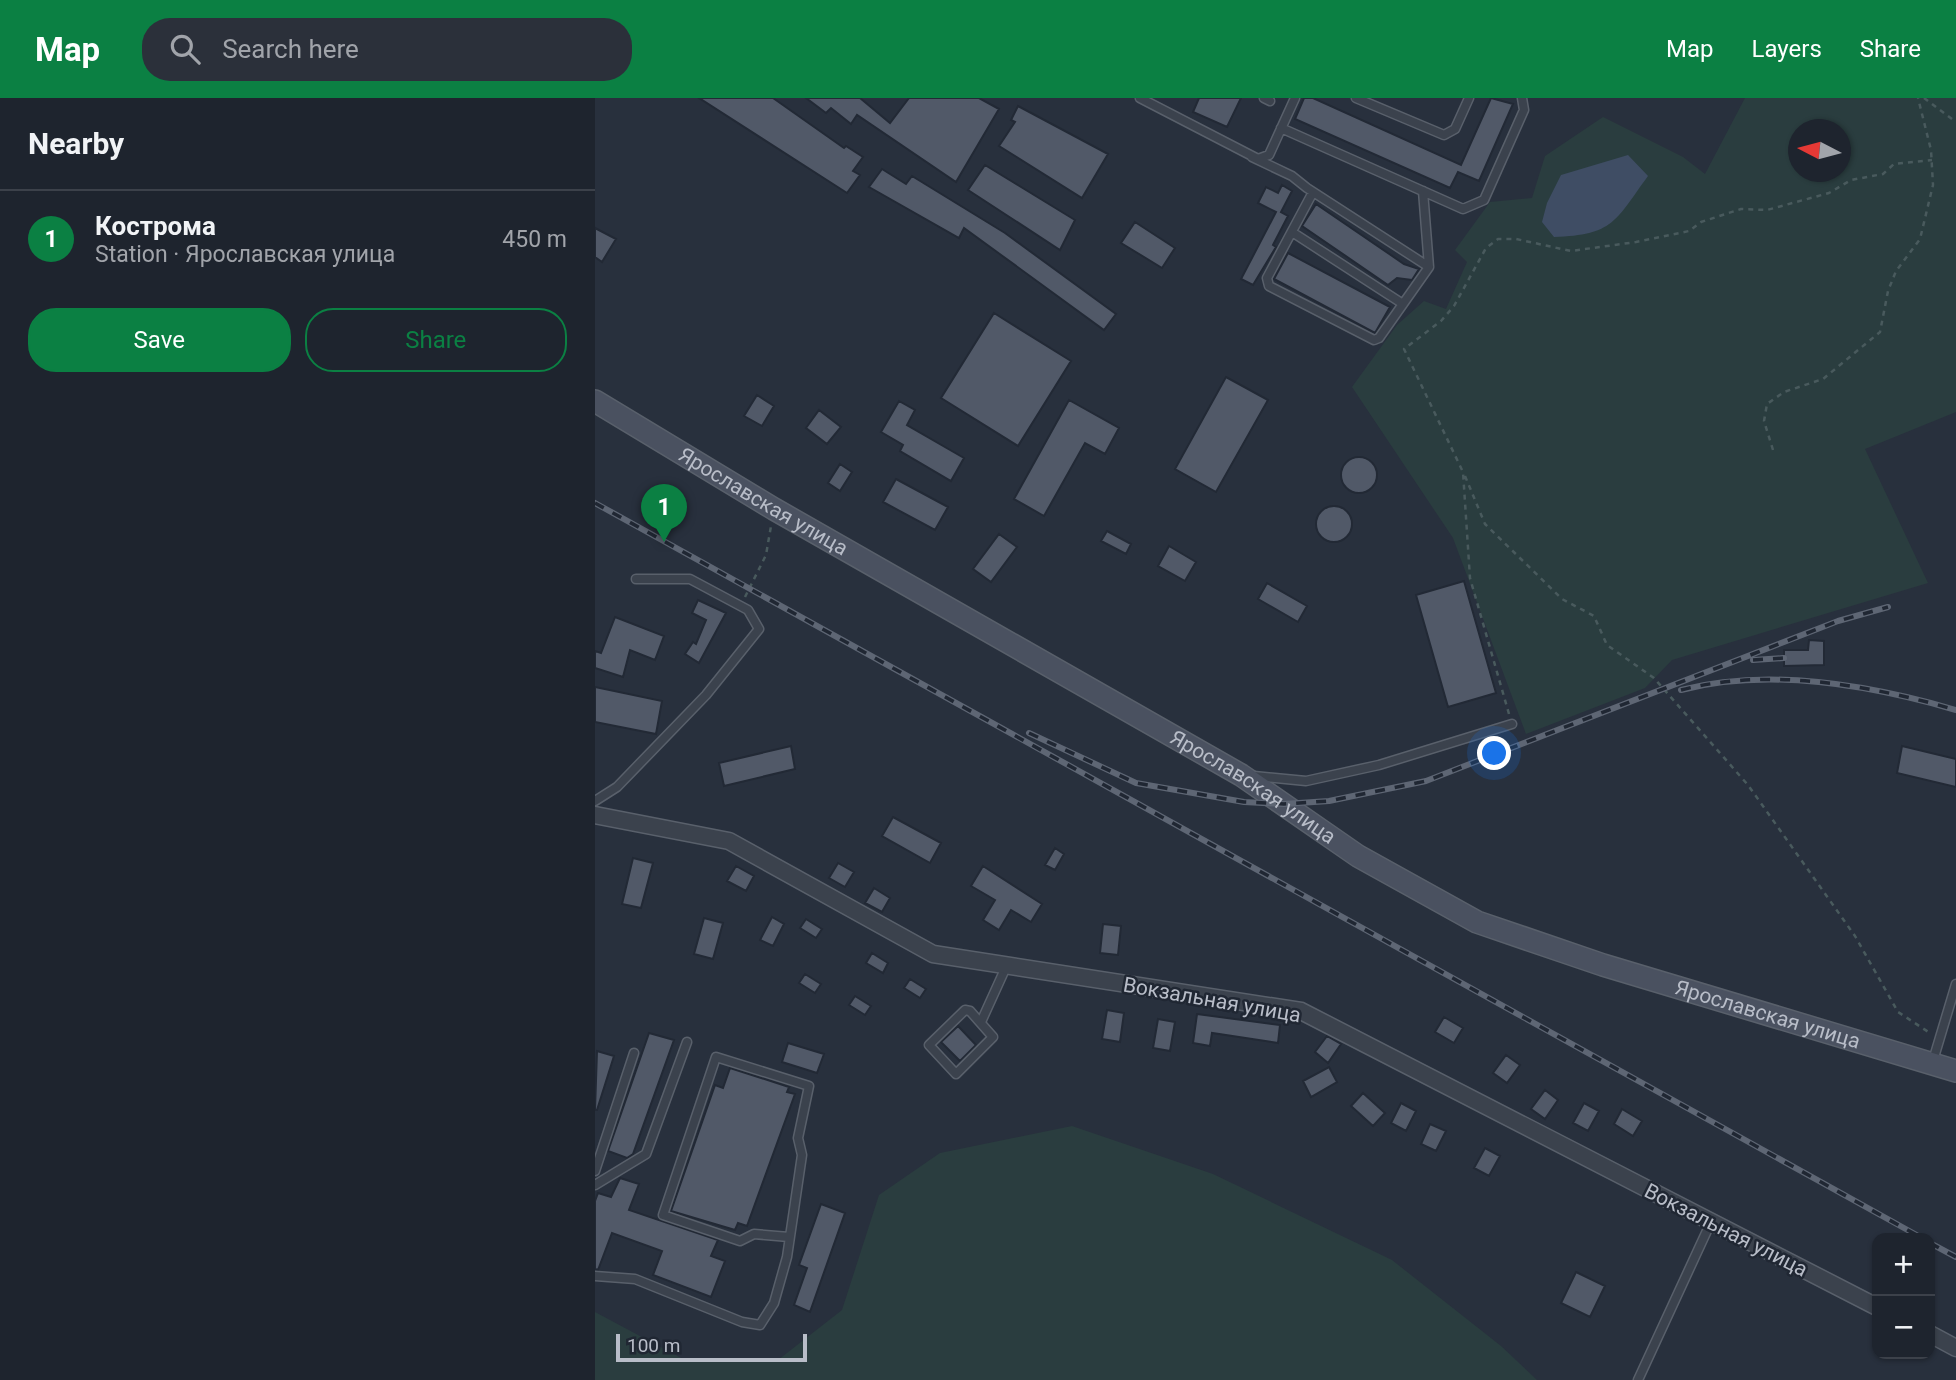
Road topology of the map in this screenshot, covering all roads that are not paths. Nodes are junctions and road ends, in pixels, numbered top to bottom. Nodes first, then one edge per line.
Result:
1 (1140, 98) edge
2 (1295, 98) edge
3 (1356, 98) edge
4 (1469, 98) edge
5 (1524, 100) edge
6 (1281, 128) junction
7 (1252, 157) junction
8 (1423, 191) junction
9 (1313, 192) junction
10 (1292, 232) junction
11 (1429, 267) junction
12 (1403, 304) junction
13 (595, 401) edge
14 (636, 579) dead end
15 (1512, 724) road end
16 (1241, 775) junction
17 (595, 801) edge
18 (595, 815) edge
19 (1006, 967) junction
20 (1956, 984) edge
21 (981, 1022) junction
22 (687, 1042) dead end
23 (634, 1054) dead end
24 (1932, 1063) junction
25 (1956, 1072) edge
26 (595, 1171) edge
27 (595, 1185) edge
28 (1711, 1222) junction
29 (789, 1237) junction
30 (595, 1276) edge
31 (1872, 1304) edge
32 (1935, 1337) edge
33 (1956, 1348) edge
34 (1638, 1380) edge

1 - 7 lane
2 - 6 lane
3 - 4 lane
5 - 8 lane
6 - 7 lane
6 - 8 lane
7 - 9 lane
8 - 11 lane
9 - 10 lane
9 - 11 lane
10 - 12 lane
10 - 12 lane
11 - 12 lane
13 - 16 main road, Ярославская улица
14 - 17 lane
15 - 16 lane
16 - 24 main road, Ярославская улица
18 - 19 street, Вокзальная улица
19 - 21 lane
19 - 28 street, Вокзальная улица
20 - 24 lane
21 - 21 lane
22 - 27 lane
23 - 26 lane
24 - 25 main road, Ярославская улица
28 - 31 street, Вокзальная улица
28 - 34 lane
29 - 29 lane
29 - 30 lane
32 - 33 street

